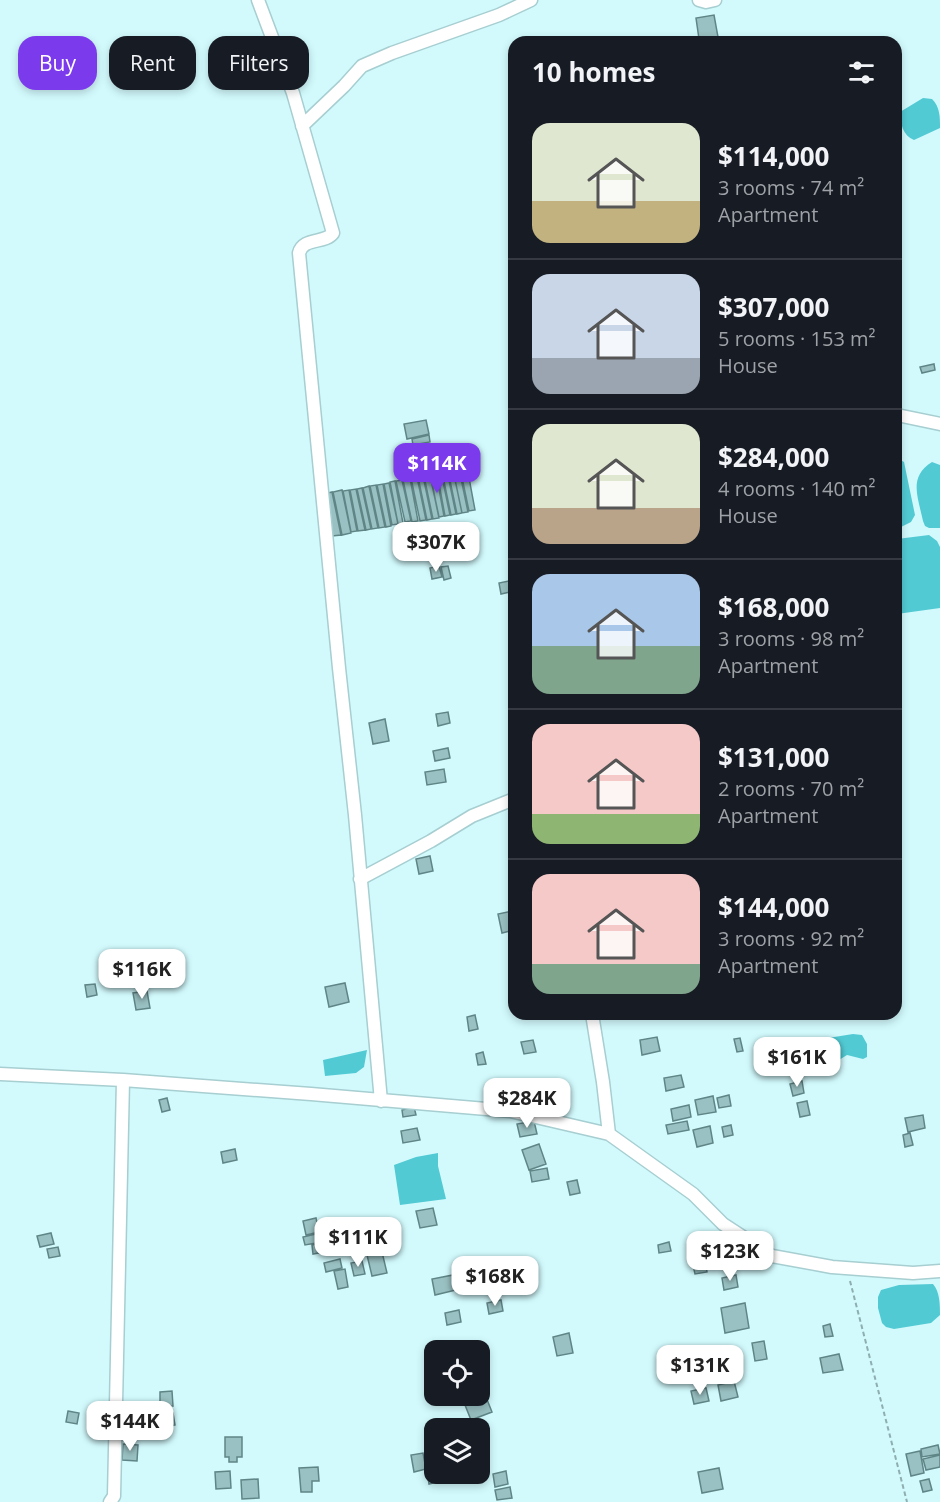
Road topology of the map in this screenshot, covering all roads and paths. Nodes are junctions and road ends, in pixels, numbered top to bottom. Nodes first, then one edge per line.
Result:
1 (258, 0) edge
2 (531, 0) edge
3 (699, 0) edge
4 (715, 0) edge
5 (303, 126) junction
6 (902, 416) edge
7 (940, 424) edge
8 (508, 801) edge
9 (360, 879) junction
10 (593, 1020) edge
11 (0, 1074) edge
12 (123, 1080) junction
13 (381, 1101) junction
14 (609, 1134) junction
15 (847, 1268) junction
16 (940, 1271) edge
17 (110, 1502) edge
18 (907, 1502) edge

1 - 5 street
2 - 5 street
3 - 4 street
5 - 9 street
6 - 7 street
8 - 9 street
9 - 13 street
10 - 14 street
11 - 12 street
12 - 13 street
12 - 17 street
13 - 14 street
14 - 15 street
15 - 16 street
15 - 18 path

